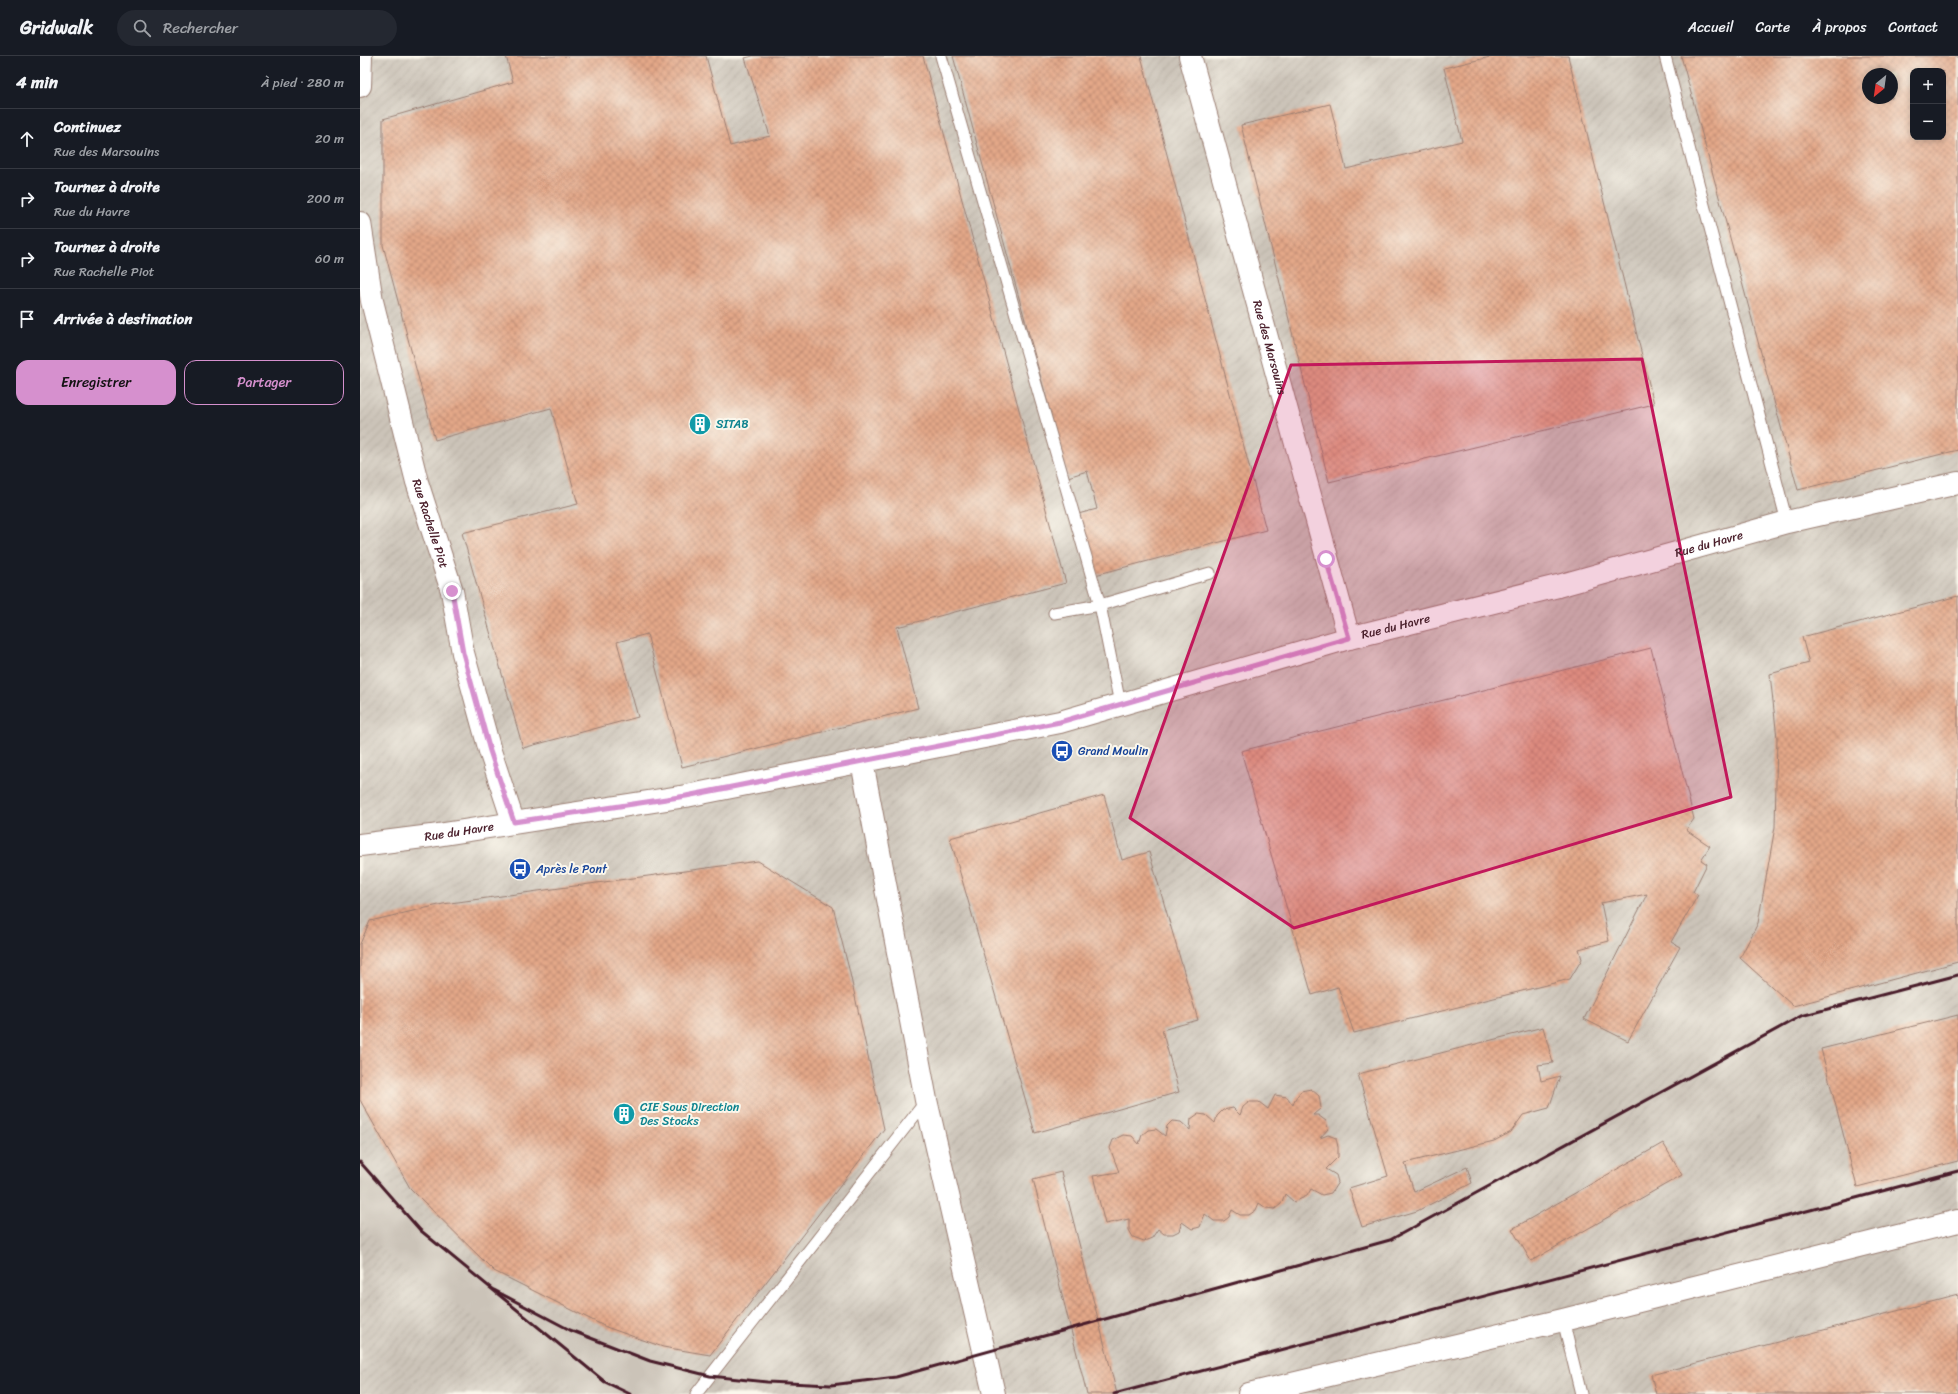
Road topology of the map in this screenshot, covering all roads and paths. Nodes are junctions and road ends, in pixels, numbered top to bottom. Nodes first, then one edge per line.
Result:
1 (361, 56) edge
2 (941, 56) edge
3 (1190, 56) edge
4 (1665, 56) edge
5 (360, 86) edge
6 (360, 223) edge
7 (1958, 483) edge
8 (1787, 522) junction
9 (1210, 574) dead end
10 (1100, 605) junction
11 (1054, 613) dead end
12 (1349, 638) junction
13 (1120, 704) junction
14 (862, 762) junction
15 (514, 822) junction
16 (360, 845) edge
17 (926, 1100) junction
18 (1958, 1221) edge
19 (1563, 1320) junction
20 (696, 1394) edge
21 (994, 1394) edge
22 (1249, 1394) edge
23 (1581, 1394) edge

1 - 5 street
2 - 10 lane
3 - 12 street, Rue des Marsouins
4 - 8 lane
6 - 15 street, Rue Rachelle Piot
7 - 8 street, Rue du Havre
8 - 12 street, Rue du Havre
9 - 10 lane
10 - 11 lane
10 - 13 lane
12 - 13 street, Rue du Havre
13 - 14 street, Rue du Havre
14 - 15 street, Rue du Havre
14 - 17 street
15 - 16 street, Rue du Havre
17 - 20 lane
17 - 21 street
18 - 19 street
19 - 22 street
19 - 23 lane

